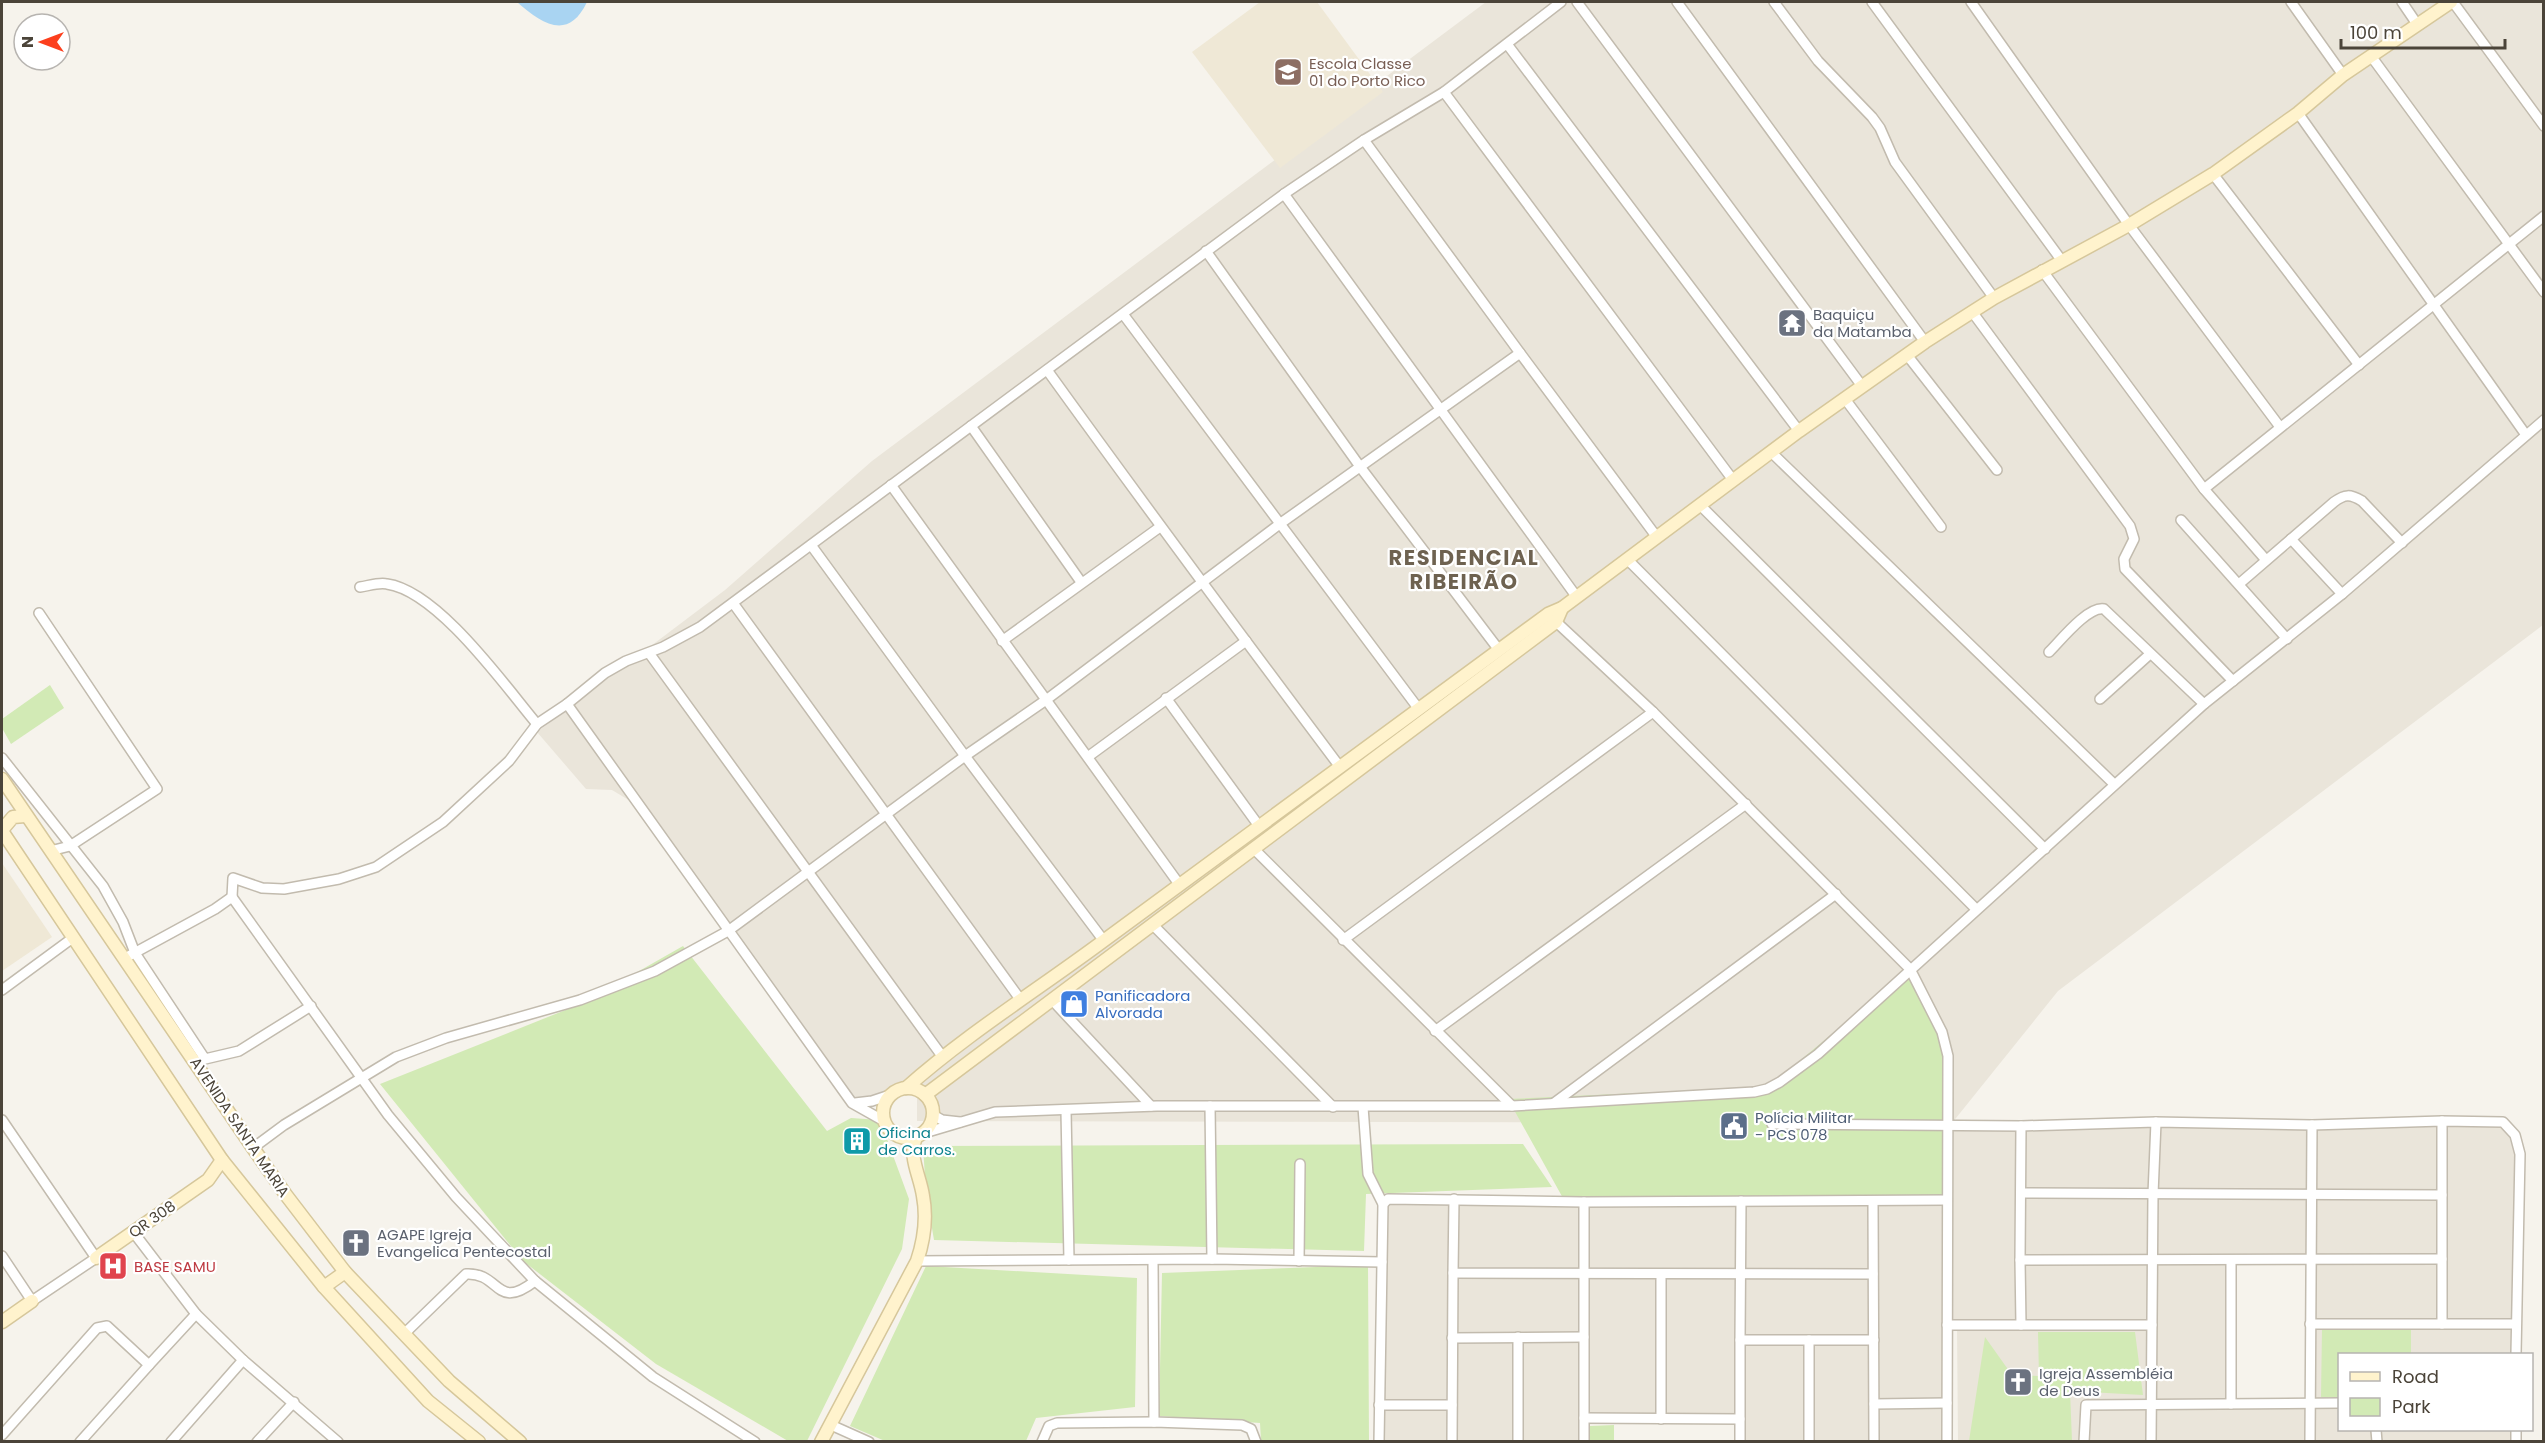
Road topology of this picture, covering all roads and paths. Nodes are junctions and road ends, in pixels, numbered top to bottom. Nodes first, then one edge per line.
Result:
1 (1576, 2) edge
2 (1677, 2) edge
3 (1774, 2) edge
4 (1872, 2) edge
5 (1971, 2) edge
6 (2291, 2) edge
7 (2402, 2) edge
8 (2452, 2) edge
9 (1556, 3) edge
10 (2417, 24) junction
11 (1507, 44) junction
12 (2371, 56) junction
13 (2343, 75) junction
14 (1444, 92) junction
15 (2298, 113) junction
16 (2544, 126) edge
17 (1364, 140) junction
18 (2213, 174) junction
19 (1284, 194) junction
20 (2544, 216) edge
21 (2128, 225) junction
22 (2507, 244) junction
23 (1206, 251) junction
24 (2062, 261) junction
25 (2042, 270) junction
26 (2544, 292) edge
27 (1994, 298) junction
28 (2433, 304) junction
29 (1973, 313) junction
30 (1123, 314) junction
31 (1925, 342) junction
32 (1520, 353) junction
33 (1906, 355) junction
34 (2359, 364) junction
35 (1047, 370) junction
36 (1862, 386) junction
37 (1845, 399) junction
38 (1440, 410) junction
39 (2544, 420) edge
40 (971, 426) junction
41 (2280, 427) junction
42 (1799, 431) junction
43 (2526, 435) junction
44 (1771, 452) junction
45 (1361, 468) junction
46 (1997, 470) dead end
47 (1733, 480) junction
48 (891, 485) junction
49 (2204, 489) junction
50 (1700, 505) junction
51 (2181, 520) dead end
52 (1281, 524) junction
53 (1160, 527) junction
54 (1941, 527) dead end
55 (1656, 536) junction
56 (2291, 539) junction
57 (2402, 543) junction
58 (811, 545) junction
59 (1627, 559) junction
60 (2266, 560) junction
61 (1081, 582) junction
62 (1203, 582) junction
63 (2239, 584) junction
64 (360, 587) dead end
65 (2342, 594) junction
66 (1576, 596) junction
67 (733, 603) junction
68 (39, 613) dead end
69 (1552, 618) junction
70 (2287, 639) junction
71 (1246, 641) junction
72 (1002, 642) junction
73 (1499, 650) junction
74 (2049, 652) dead end
75 (649, 653) junction
76 (2150, 654) junction
77 (2233, 681) junction
78 (1166, 698) junction
79 (2100, 699) dead end
80 (1046, 700) junction
81 (567, 704) junction
82 (2204, 704) junction
83 (1418, 708) junction
84 (1653, 712) junction
85 (537, 724) junction
86 (965, 756) junction
87 (1089, 756) junction
88 (2, 758) edge
89 (1340, 767) junction
90 (2, 779) edge
91 (2114, 784) junction
92 (14, 797) junction
93 (31, 797) junction
94 (2, 803) edge
95 (1746, 804) junction
96 (885, 815) junction
97 (25, 816) junction
98 (1259, 826) junction
99 (2, 830) edge
100 (70, 846) junction
101 (1253, 848) junction
102 (2045, 849) junction
103 (50, 851) junction
104 (808, 870) junction
105 (1179, 884) junction
106 (1836, 894) junction
107 (232, 897) junction
108 (1976, 909) junction
109 (1154, 925) junction
110 (728, 931) junction
111 (74, 937) junction
112 (1343, 940) junction
113 (1104, 941) junction
114 (130, 955) junction
115 (1910, 969) junction
116 (2, 990) edge
117 (1020, 999) junction
118 (1052, 1000) junction
119 (311, 1006) junction
120 (1435, 1030) junction
121 (942, 1056) junction
122 (360, 1077) junction
123 (906, 1088) junction
124 (890, 1095) junction
125 (926, 1095) junction
126 (852, 1103) junction
127 (1553, 1103) junction
128 (1150, 1106) junction
129 (1210, 1106) junction
130 (1512, 1106) junction
131 (1333, 1107) junction
132 (1363, 1107) junction
133 (1066, 1111) junction
134 (933, 1115) junction
135 (2, 1120) edge
136 (884, 1121) junction
137 (2442, 1121) junction
138 (960, 1122) junction
139 (2156, 1122) junction
140 (1772, 1124) dead end
141 (1947, 1125) junction
142 (2312, 1125) junction
143 (2021, 1126) junction
144 (897, 1136) junction
145 (918, 1136) junction
146 (253, 1148) junction
147 (222, 1160) junction
148 (1300, 1164) dead end
149 (235, 1176) junction
150 (208, 1180) junction
151 (919, 1182) junction
152 (2021, 1193) junction
153 (2153, 1194) junction
154 (2310, 1195) junction
155 (2442, 1195) junction
156 (1454, 1199) junction
157 (1873, 1200) junction
158 (1947, 1200) junction
159 (1741, 1201) junction
160 (1584, 1202) junction
161 (1383, 1204) junction
162 (134, 1233) junction
163 (2, 1256) edge
164 (96, 1257) junction
165 (1212, 1259) junction
166 (2442, 1259) junction
167 (1069, 1260) junction
168 (1154, 1260) junction
169 (2020, 1260) junction
170 (2153, 1260) junction
171 (2231, 1260) junction
172 (2310, 1260) junction
173 (917, 1261) junction
174 (1299, 1261) junction
175 (1382, 1262) junction
176 (345, 1272) junction
177 (1453, 1273) junction
178 (1584, 1273) junction
179 (1661, 1274) junction
180 (1740, 1274) junction
181 (1873, 1274) junction
182 (536, 1281) junction
183 (324, 1287) junction
184 (32, 1301) junction
185 (196, 1314) junction
186 (2, 1322) edge
187 (2310, 1324) junction
188 (2442, 1324) junction
189 (2516, 1324) junction
190 (1947, 1325) junction
191 (2021, 1325) junction
192 (2152, 1325) junction
193 (404, 1334) junction
194 (1518, 1337) junction
195 (1584, 1337) junction
196 (1452, 1338) junction
197 (1740, 1340) junction
198 (1809, 1340) junction
199 (1874, 1340) junction
200 (2516, 1353) edge
201 (243, 1360) junction
202 (149, 1365) junction
203 (294, 1402) junction
204 (1947, 1403) junction
205 (2338, 1403) edge
206 (1874, 1404) junction
207 (2231, 1404) junction
208 (2310, 1404) junction
209 (1379, 1405) junction
210 (1452, 1405) junction
211 (2151, 1405) junction
212 (1584, 1418) junction
213 (1661, 1419) junction
214 (1740, 1419) junction
215 (1154, 1422) junction
216 (831, 1425) junction
217 (2, 1436) edge
218 (80, 1442) edge
219 (171, 1442) edge
220 (257, 1442) edge
221 (338, 1442) edge
222 (479, 1442) edge
223 (520, 1442) edge
224 (755, 1442) edge
225 (821, 1442) edge
226 (869, 1442) edge
227 (1042, 1442) edge
228 (1256, 1442) edge
229 (1379, 1442) edge
230 (1452, 1442) edge
231 (1518, 1442) edge
232 (1584, 1442) edge
233 (1740, 1442) edge
234 (1809, 1442) edge
235 (1874, 1442) edge
236 (1947, 1442) edge
237 (2084, 1442) edge
238 (2151, 1442) edge
239 (2310, 1442) edge

1 - 36 street
2 - 31 street
3 - 27 street
4 - 24 street
5 - 21 street
6 - 13 street
7 - 10 street
8 - 10 street
8 - 16 street
9 - 11 street
10 - 12 street
11 - 14 street
11 - 42 street
12 - 13 street
12 - 22 street
13 - 15 street
14 - 17 street
14 - 47 street
15 - 18 street
15 - 28 street
17 - 19 street
17 - 32 street
18 - 21 street
18 - 34 street
19 - 23 street
19 - 38 street
20 - 22 street
21 - 24 street
21 - 41 street
22 - 26 street
22 - 28 street
23 - 30 street
23 - 45 street
24 - 25 street
25 - 27 street
25 - 49 street
27 - 29 street
28 - 34 street
28 - 43 street
29 - 31 street
29 - 77 street
30 - 35 street
30 - 52 street
31 - 33 street
32 - 38 street
32 - 55 street
33 - 36 street
33 - 46 street
34 - 41 street
35 - 40 street
35 - 53 street
36 - 37 street
37 - 42 street
37 - 54 street
38 - 45 street
38 - 66 street
39 - 43 street
40 - 48 street
40 - 61 street
41 - 49 street
42 - 44 street
43 - 57 street
44 - 47 street
44 - 91 street
45 - 52 street
45 - 73 street
47 - 50 street
48 - 58 street
48 - 72 street
49 - 60 street
50 - 55 street
50 - 102 street
51 - 63 street
52 - 62 street
52 - 83 street
53 - 61 street
53 - 62 street
55 - 59 street
56 - 57 street
56 - 60 street
56 - 65 street
57 - 65 street
58 - 67 street
58 - 86 street
59 - 66 street
59 - 108 street
60 - 63 street
61 - 72 street
62 - 71 street
62 - 80 street
63 - 70 street
64 - 85 street
65 - 70 street
66 - 69 street
67 - 75 street
67 - 96 street
68 - 100 street
69 - 73 street
69 - 84 street
69 - 101 street
70 - 77 street
71 - 78 street
71 - 89 street
72 - 80 street
73 - 83 street
74 - 76 street
75 - 81 street
75 - 104 street
76 - 79 street
76 - 82 street
77 - 82 street
78 - 87 street
78 - 98 street
80 - 86 street
80 - 87 street
81 - 85 street
81 - 110 street
82 - 91 street
83 - 89 street
84 - 95 street
84 - 112 street
85 - 107 street
86 - 96 street
86 - 113 street
87 - 105 street
88 - 93 street
89 - 98 street
90 - 92 street, AVENIDA SANTA MARIA
91 - 102 street
92 - 93 street
92 - 94 street
92 - 97 street, AVENIDA SANTA MARIA
93 - 100 street
95 - 106 street
95 - 120 street
96 - 104 street
96 - 117 street
97 - 99 street
97 - 103 street, AVENIDA SANTA MARIA
98 - 105 street
99 - 111 street, AVENIDA SANTA MARIA
100 - 103 street
100 - 114 street
101 - 109 street
101 - 112 street
102 - 108 street
103 - 114 street, AVENIDA SANTA MARIA
104 - 110 street
104 - 121 street
105 - 113 street
106 - 115 street
106 - 127 street
107 - 114 street
107 - 119 street
108 - 115 street
109 - 118 street
109 - 131 street
110 - 122 street
110 - 126 street
111 - 116 street
111 - 147 street, AVENIDA SANTA MARIA
112 - 120 street
113 - 117 street
114 - 119 street
114 - 146 street, AVENIDA SANTA MARIA
115 - 127 street
115 - 141 street
117 - 121 street
118 - 125 street
118 - 128 street
119 - 122 street
120 - 130 street
121 - 123 street
122 - 146 street
122 - 182 street
123 - 124 street
123 - 125 street
124 - 126 street
124 - 136 street
125 - 134 street
126 - 136 street
127 - 130 street
128 - 129 street
128 - 133 street
129 - 131 street
129 - 165 street
130 - 132 street
131 - 132 street
132 - 161 street
133 - 138 street
133 - 167 street
134 - 138 street
134 - 145 street
135 - 164 street
136 - 144 street
137 - 142 street
137 - 155 street
137 - 189 street
138 - 145 street
139 - 142 street
139 - 143 street
139 - 153 street
140 - 141 street
141 - 143 street
141 - 158 street
142 - 154 street
143 - 152 street
144 - 145 street
144 - 151 street
145 - 151 street
146 - 176 street, AVENIDA SANTA MARIA
147 - 149 street, AVENIDA SANTA MARIA
147 - 150 street, QR 308
148 - 174 street
149 - 150 street, QR 308
149 - 183 street, AVENIDA SANTA MARIA
150 - 162 street, QR 308
151 - 173 street
152 - 153 street
152 - 169 street
153 - 154 street
153 - 170 street
154 - 155 street
154 - 172 street
155 - 166 street
156 - 160 street
156 - 161 street
156 - 177 street
157 - 158 street
157 - 159 street
157 - 181 street
158 - 190 street
159 - 160 street
159 - 180 street
160 - 178 street
161 - 175 street
162 - 164 street, QR 308
162 - 185 street
163 - 184 street
164 - 184 street
165 - 168 street
165 - 174 street
166 - 172 street
166 - 188 street
167 - 168 street
167 - 173 street
168 - 215 street
169 - 170 street
169 - 191 street
170 - 171 street
170 - 192 street
171 - 172 street
171 - 207 street
172 - 187 street
173 - 216 street
174 - 175 street
175 - 209 street
176 - 183 street
176 - 193 street, AVENIDA SANTA MARIA
177 - 178 street
177 - 196 street
178 - 179 street
178 - 195 street
179 - 180 street
179 - 213 street
180 - 181 street
180 - 197 street
181 - 199 street
182 - 193 street
182 - 224 street
183 - 222 street, AVENIDA SANTA MARIA
184 - 186 street
185 - 201 street
185 - 202 street
187 - 188 street
187 - 208 street
188 - 189 street
189 - 200 street
190 - 191 street
190 - 204 street
191 - 192 street
192 - 211 street
193 - 223 street, AVENIDA SANTA MARIA
194 - 195 street
194 - 196 street
194 - 231 street
195 - 212 street
196 - 210 street
197 - 198 street
197 - 214 street
198 - 199 street
198 - 234 street
199 - 206 street
201 - 203 street
201 - 219 street
202 - 217 street
202 - 218 street
203 - 220 street
203 - 221 street
204 - 206 street
204 - 236 street
205 - 208 street
206 - 235 street
207 - 208 street
207 - 211 street
208 - 239 street
209 - 210 street
209 - 229 street
210 - 230 street
211 - 237 street
211 - 238 street
212 - 213 street
212 - 232 street
213 - 214 street
214 - 233 street
215 - 227 street
215 - 228 street
216 - 225 street
216 - 226 street

